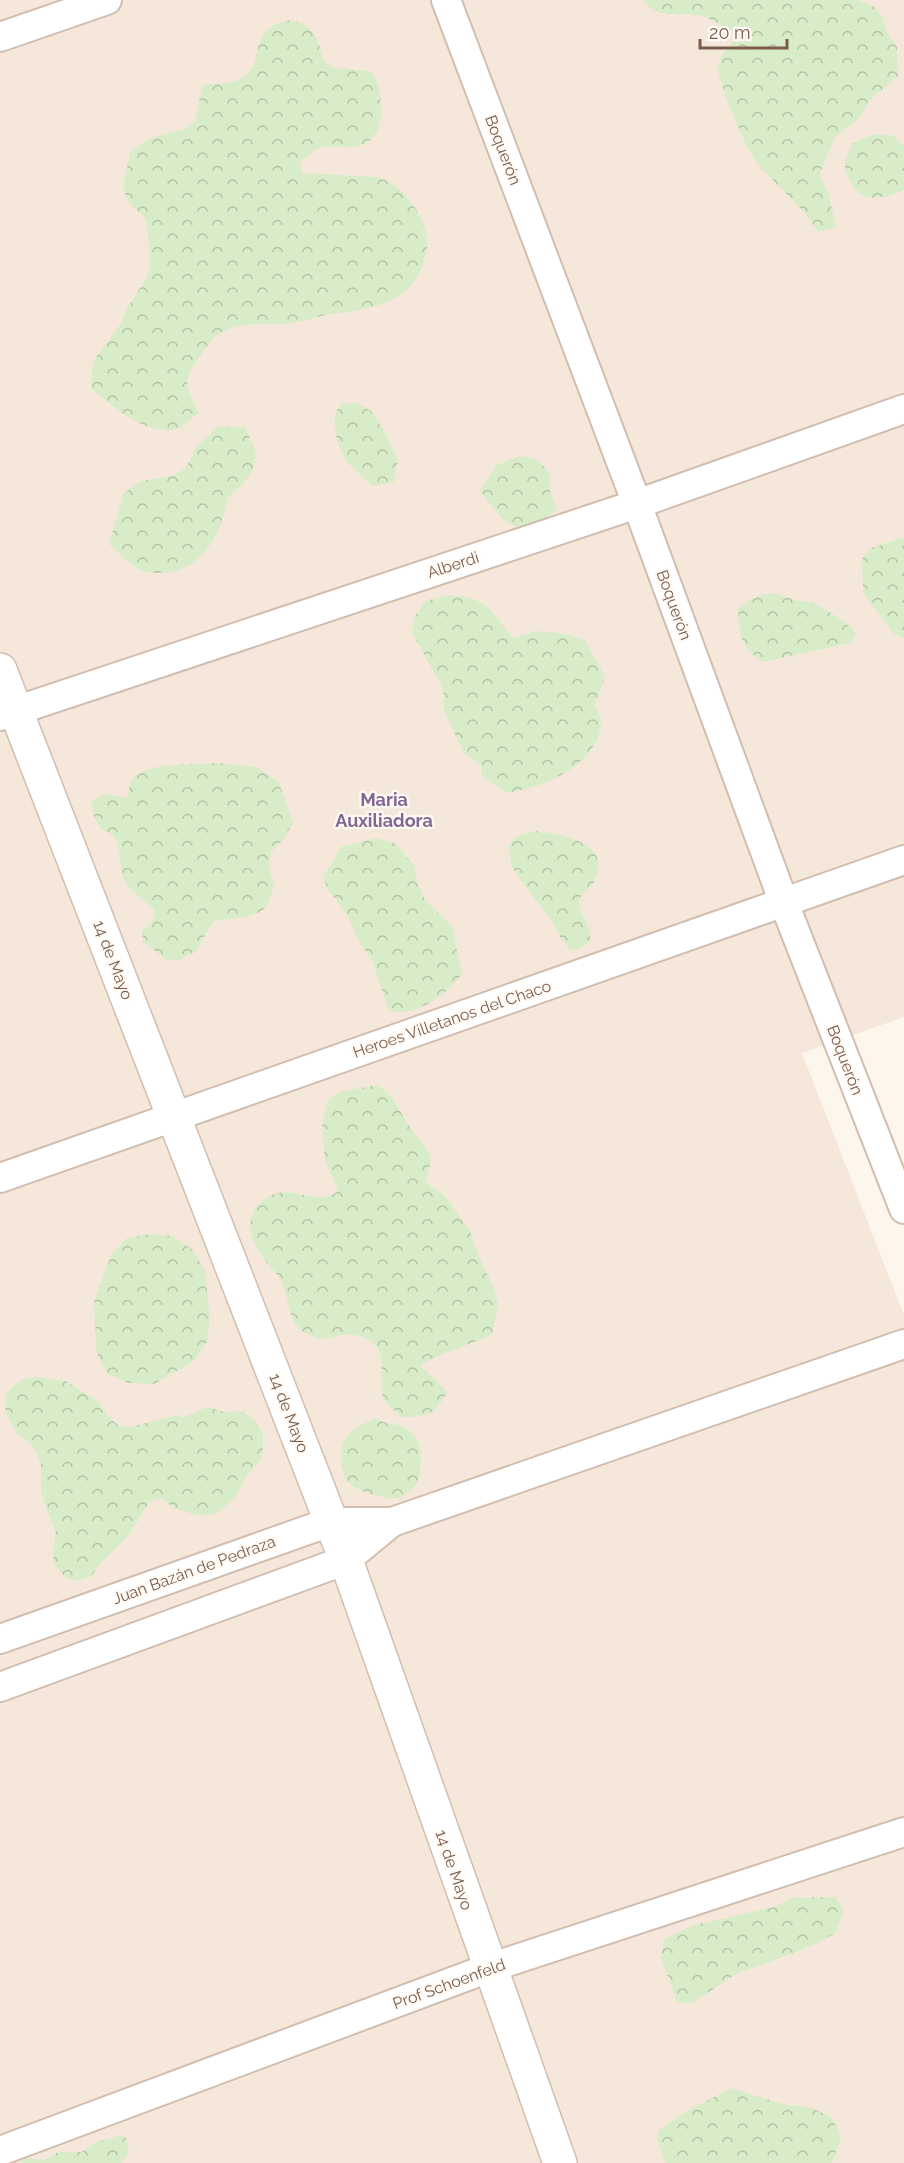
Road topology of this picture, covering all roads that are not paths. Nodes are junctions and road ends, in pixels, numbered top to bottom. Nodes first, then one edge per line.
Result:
1 (107, 0) edge
2 (446, 0) edge
3 (0, 37) edge
4 (904, 409) edge
5 (637, 504) junction
6 (0, 670) edge
7 (8, 713) edge
8 (904, 860) edge
9 (784, 903) junction
10 (174, 1116) junction
11 (0, 1178) edge
12 (904, 1209) edge
13 (904, 1344) edge
14 (330, 1522) junction
15 (392, 1522) junction
16 (346, 1560) junction
17 (0, 1639) edge
18 (0, 1687) edge
19 (904, 1832) edge
20 (489, 1968) junction
21 (0, 2151) edge
22 (560, 2163) edge

1 - 3 street
2 - 5 street, Boquerón
4 - 5 street, Alberdi
5 - 7 street, Alberdi
5 - 9 street, Boquerón
6 - 7 street, 14 de Mayo
7 - 10 street, 14 de Mayo
8 - 9 street, Heroes Villetanos del Chaco
9 - 10 street, Heroes Villetanos del Chaco
9 - 12 street, Boquerón
10 - 11 street, Heroes Villetanos del Chaco
10 - 14 street, 14 de Mayo
13 - 15 street
14 - 15 street, Juan Bazán de Pedraza
14 - 16 street, 14 de Mayo
14 - 17 street, Juan Bazán de Pedraza
15 - 16 street
16 - 18 street
16 - 20 street, 14 de Mayo
19 - 20 street, Prof Schoenfeld
20 - 21 street, Prof Schoenfeld
20 - 22 street, 14 de Mayo

